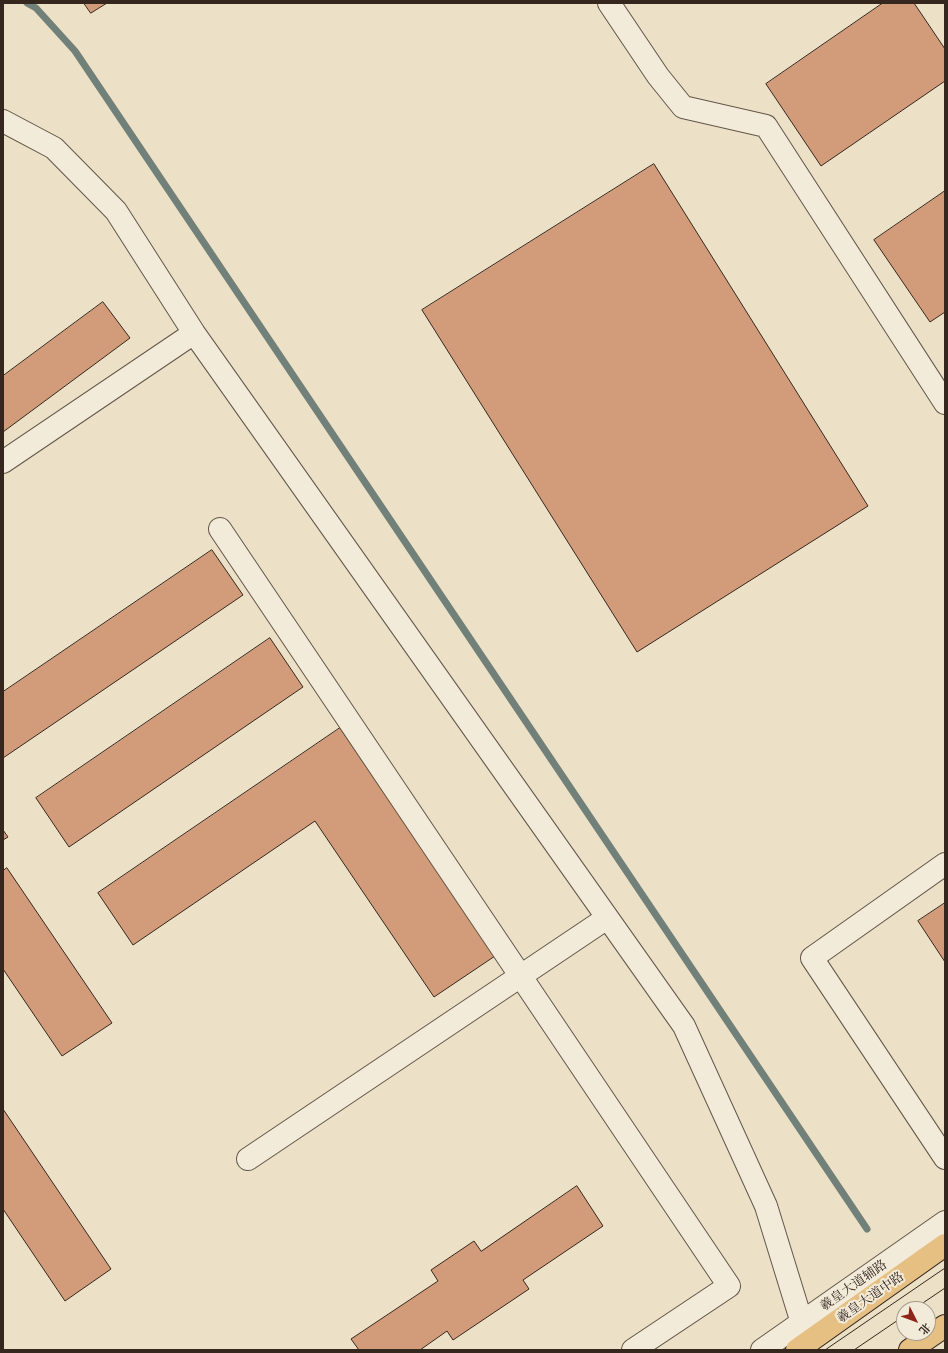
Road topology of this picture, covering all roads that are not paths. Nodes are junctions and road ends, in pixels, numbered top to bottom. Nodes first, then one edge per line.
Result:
1 (609, 3) edge
2 (3, 121) edge
3 (194, 333) junction
4 (945, 403) edge
5 (3, 462) edge
6 (220, 529) dead end
7 (945, 864) edge
8 (607, 918) junction
9 (521, 976) junction
10 (945, 1158) edge
11 (248, 1159) dead end
12 (945, 1222) edge
13 (945, 1245) edge
14 (945, 1326) edge
15 (803, 1338) edge
16 (633, 1350) edge
17 (762, 1350) edge
18 (910, 1350) edge

1 - 4 street
2 - 3 street
3 - 5 street
3 - 8 street
6 - 9 street
7 - 10 street
8 - 9 street
8 - 15 street
9 - 11 street
9 - 16 street
12 - 15 street, 羲皇大道辅路
13 - 15 main road, 羲皇大道中路
14 - 18 main road
15 - 17 street, 羲皇大道辅路

